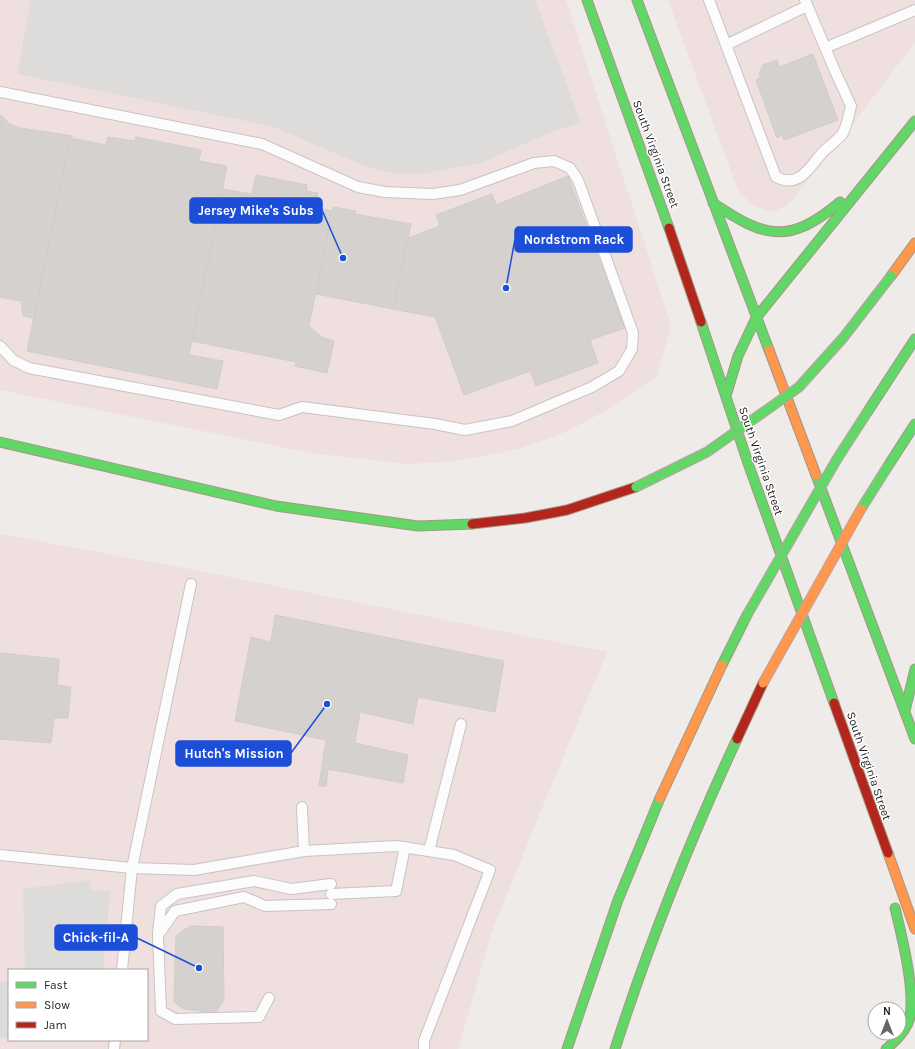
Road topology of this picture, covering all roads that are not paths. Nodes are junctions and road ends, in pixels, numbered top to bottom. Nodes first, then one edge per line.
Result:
1 (587, 0) edge
2 (637, 0) edge
3 (709, 0) edge
4 (806, 3) edge
5 (915, 10) edge
6 (726, 45) junction
7 (825, 48) junction
8 (0, 92) edge
9 (915, 121) edge
10 (881, 165) junction
11 (714, 203) junction
12 (915, 243) edge
13 (756, 318) junction
14 (915, 340) edge
15 (0, 346) edge
16 (726, 396) junction
17 (915, 424) edge
18 (0, 442) edge
19 (191, 584) dead end
20 (915, 669) edge
21 (904, 711) junction
22 (461, 724) dead end
23 (915, 739) edge
24 (870, 806) junction
25 (302, 807) dead end
26 (405, 847) junction
27 (304, 851) junction
28 (429, 851) junction
29 (0, 855) edge
30 (132, 868) junction
31 (888, 882) dead end
32 (331, 884) dead end
33 (892, 897) dead end
34 (915, 929) edge
35 (158, 935) junction
36 (122, 969) edge
37 (269, 998) dead end
38 (424, 1049) edge
39 (567, 1049) edge
40 (615, 1049) edge
41 (886, 1049) edge

1 - 16 main road, South Virginia Street
2 - 11 main road
3 - 6 lane
4 - 6 lane
4 - 7 lane
5 - 7 lane
6 - 7 lane
8 - 15 lane
9 - 10 main road
10 - 11 main road
10 - 13 main road
11 - 13 main road
12 - 18 main road, bridge
13 - 16 main road
13 - 21 main road
14 - 39 main road, bridge
16 - 24 main road, South Virginia Street
17 - 40 main road, bridge
19 - 30 lane
20 - 21 main road
21 - 23 main road
22 - 28 lane
24 - 31 main road
24 - 34 main road, South Virginia Street
25 - 27 lane
26 - 27 lane
26 - 28 lane
26 - 35 lane
27 - 30 lane
28 - 38 lane
29 - 30 lane
30 - 36 lane
32 - 35 lane
33 - 41 main road
35 - 37 lane

